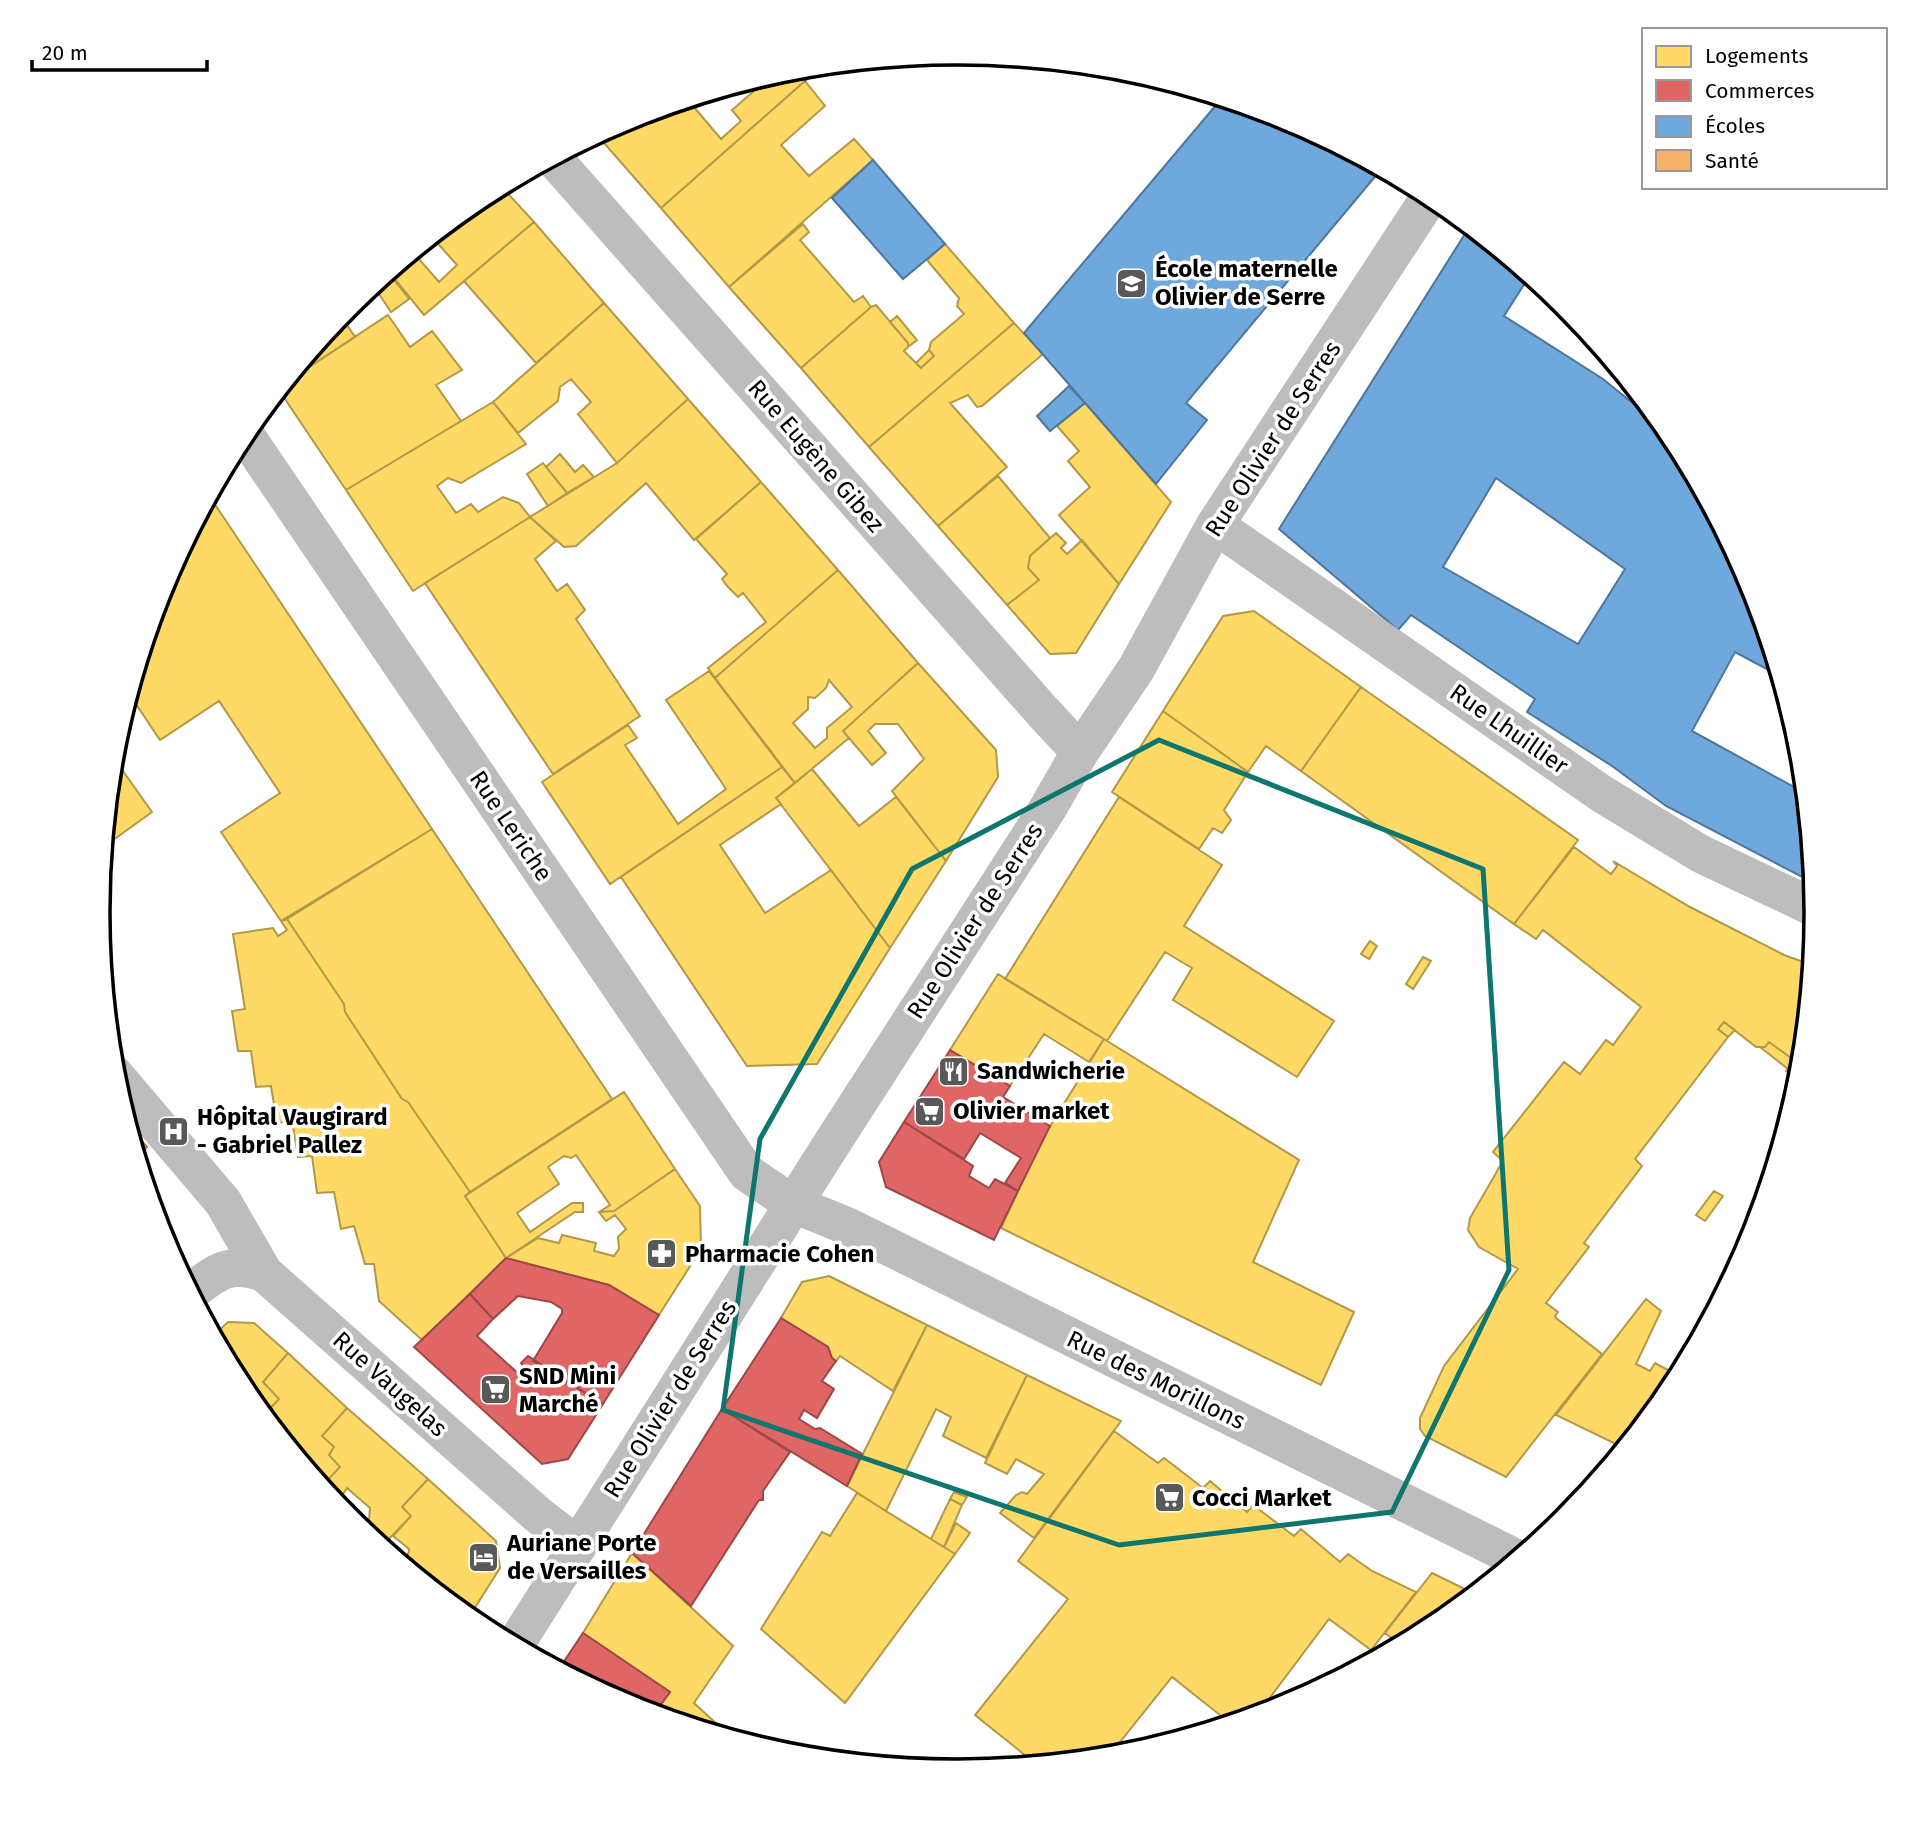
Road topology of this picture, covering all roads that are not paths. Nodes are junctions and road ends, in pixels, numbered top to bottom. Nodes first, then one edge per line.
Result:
1 (560, 164) edge
2 (1424, 206) edge
3 (251, 444) edge
4 (1215, 525) junction
5 (1080, 752) junction
6 (1805, 903) edge
7 (131, 1094) edge
8 (793, 1204) junction
9 (264, 1273) junction
10 (198, 1287) edge
11 (578, 1546) junction
12 (1509, 1555) edge
13 (520, 1637) edge

1 - 5 street, Rue Eugène Gibez
2 - 4 street, Rue Olivier de Serres
3 - 8 street, Rue Leriche
4 - 5 street, Rue Olivier de Serres
4 - 6 street, Rue Lhuillier
5 - 8 street, Rue Olivier de Serres
7 - 9 street
8 - 11 street, Rue Olivier de Serres
8 - 12 street, Rue des Morillons
9 - 10 street
9 - 11 street, Rue Vaugelas
11 - 13 street, Rue Olivier de Serres

